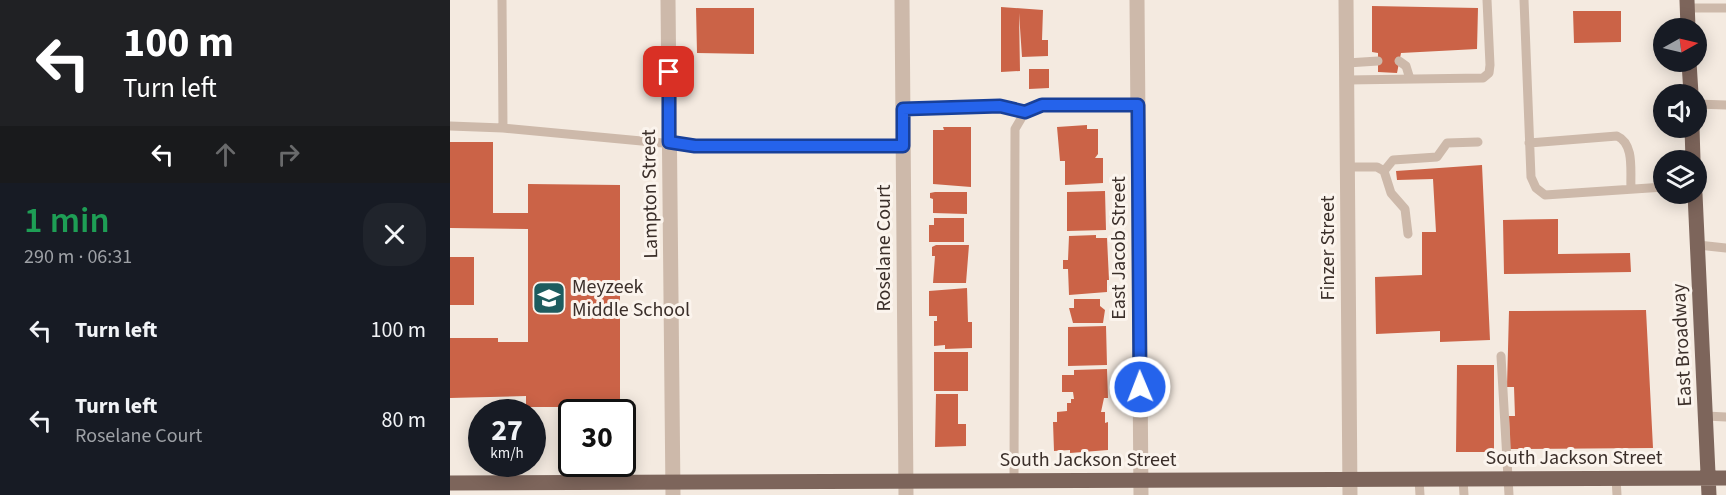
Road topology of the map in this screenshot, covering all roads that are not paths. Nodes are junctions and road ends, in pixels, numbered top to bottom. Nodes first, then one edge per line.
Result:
1 (502, 0) edge
2 (668, 0) edge
3 (902, 0) edge
4 (1137, 0) edge
5 (1346, 0) edge
6 (1487, 0) edge
7 (1524, 0) edge
8 (1687, 4) edge
9 (1726, 8) edge
10 (1378, 61) dead end
11 (1399, 61) dead end
12 (1347, 63) junction
13 (1410, 79) junction
14 (1347, 80) junction
15 (1707, 104) edge
16 (1138, 105) junction
17 (1726, 105) edge
18 (903, 109) junction
19 (1025, 112) junction
20 (450, 126) edge
21 (503, 128) junction
22 (669, 142) junction
23 (1478, 142) dead end
24 (1529, 143) junction
25 (903, 146) junction
26 (1348, 167) junction
27 (1384, 171) junction
28 (1653, 188) edge
29 (1631, 189) junction
30 (1696, 204) edge
31 (1407, 234) dead end
32 (1698, 245) junction
33 (1726, 248) edge
34 (1501, 356) dead end
35 (1706, 416) junction
36 (1726, 417) edge
37 (1508, 478) junction
38 (1616, 478) junction
39 (1708, 478) junction
40 (1726, 478) edge
41 (1419, 479) junction
42 (1463, 479) junction
43 (1014, 481) junction
44 (450, 483) edge
45 (1350, 487) edge
46 (906, 488) edge
47 (1141, 488) edge
48 (672, 489) edge
49 (1420, 495) edge
50 (1464, 495) edge
51 (1509, 495) edge
52 (1617, 495) edge
53 (1709, 495) edge

1 - 21 lane
2 - 22 street, Lampton Street
3 - 18 street, Roselane Court
4 - 16 street, East Jacob Street
5 - 12 street, Finzer Street
6 - 13 lane
7 - 24 lane
8 - 9 lane
10 - 12 lane
11 - 13 lane
12 - 14 street, Finzer Street
13 - 14 lane
14 - 26 street, Finzer Street
15 - 17 lane
16 - 19 lane
16 - 47 street, East Jacob Street
18 - 19 lane
18 - 25 street, Roselane Court
19 - 43 lane
20 - 21 lane
21 - 22 lane
22 - 25 lane
22 - 48 street, Lampton Street
23 - 27 lane
24 - 29 lane
24 - 29 lane
25 - 46 street, Roselane Court
26 - 27 lane
26 - 45 street, Finzer Street
27 - 31 lane
28 - 29 lane
30 - 32 main road, East Broadway
32 - 33 lane
32 - 35 main road, East Broadway
34 - 37 lane
35 - 36 lane
35 - 39 main road, East Broadway
37 - 38 main road, South Jackson Street
37 - 42 main road, South Jackson Street
37 - 51 lane
38 - 39 main road, South Jackson Street
38 - 52 lane
39 - 40 main road, South Jackson Street
39 - 53 main road, East Broadway
41 - 42 main road, South Jackson Street
41 - 45 main road, South Jackson Street
41 - 49 lane
42 - 50 lane
43 - 46 main road, South Jackson Street
43 - 47 main road, South Jackson Street
44 - 48 main road, South Jackson Street
45 - 47 main road, South Jackson Street
46 - 48 main road, South Jackson Street

